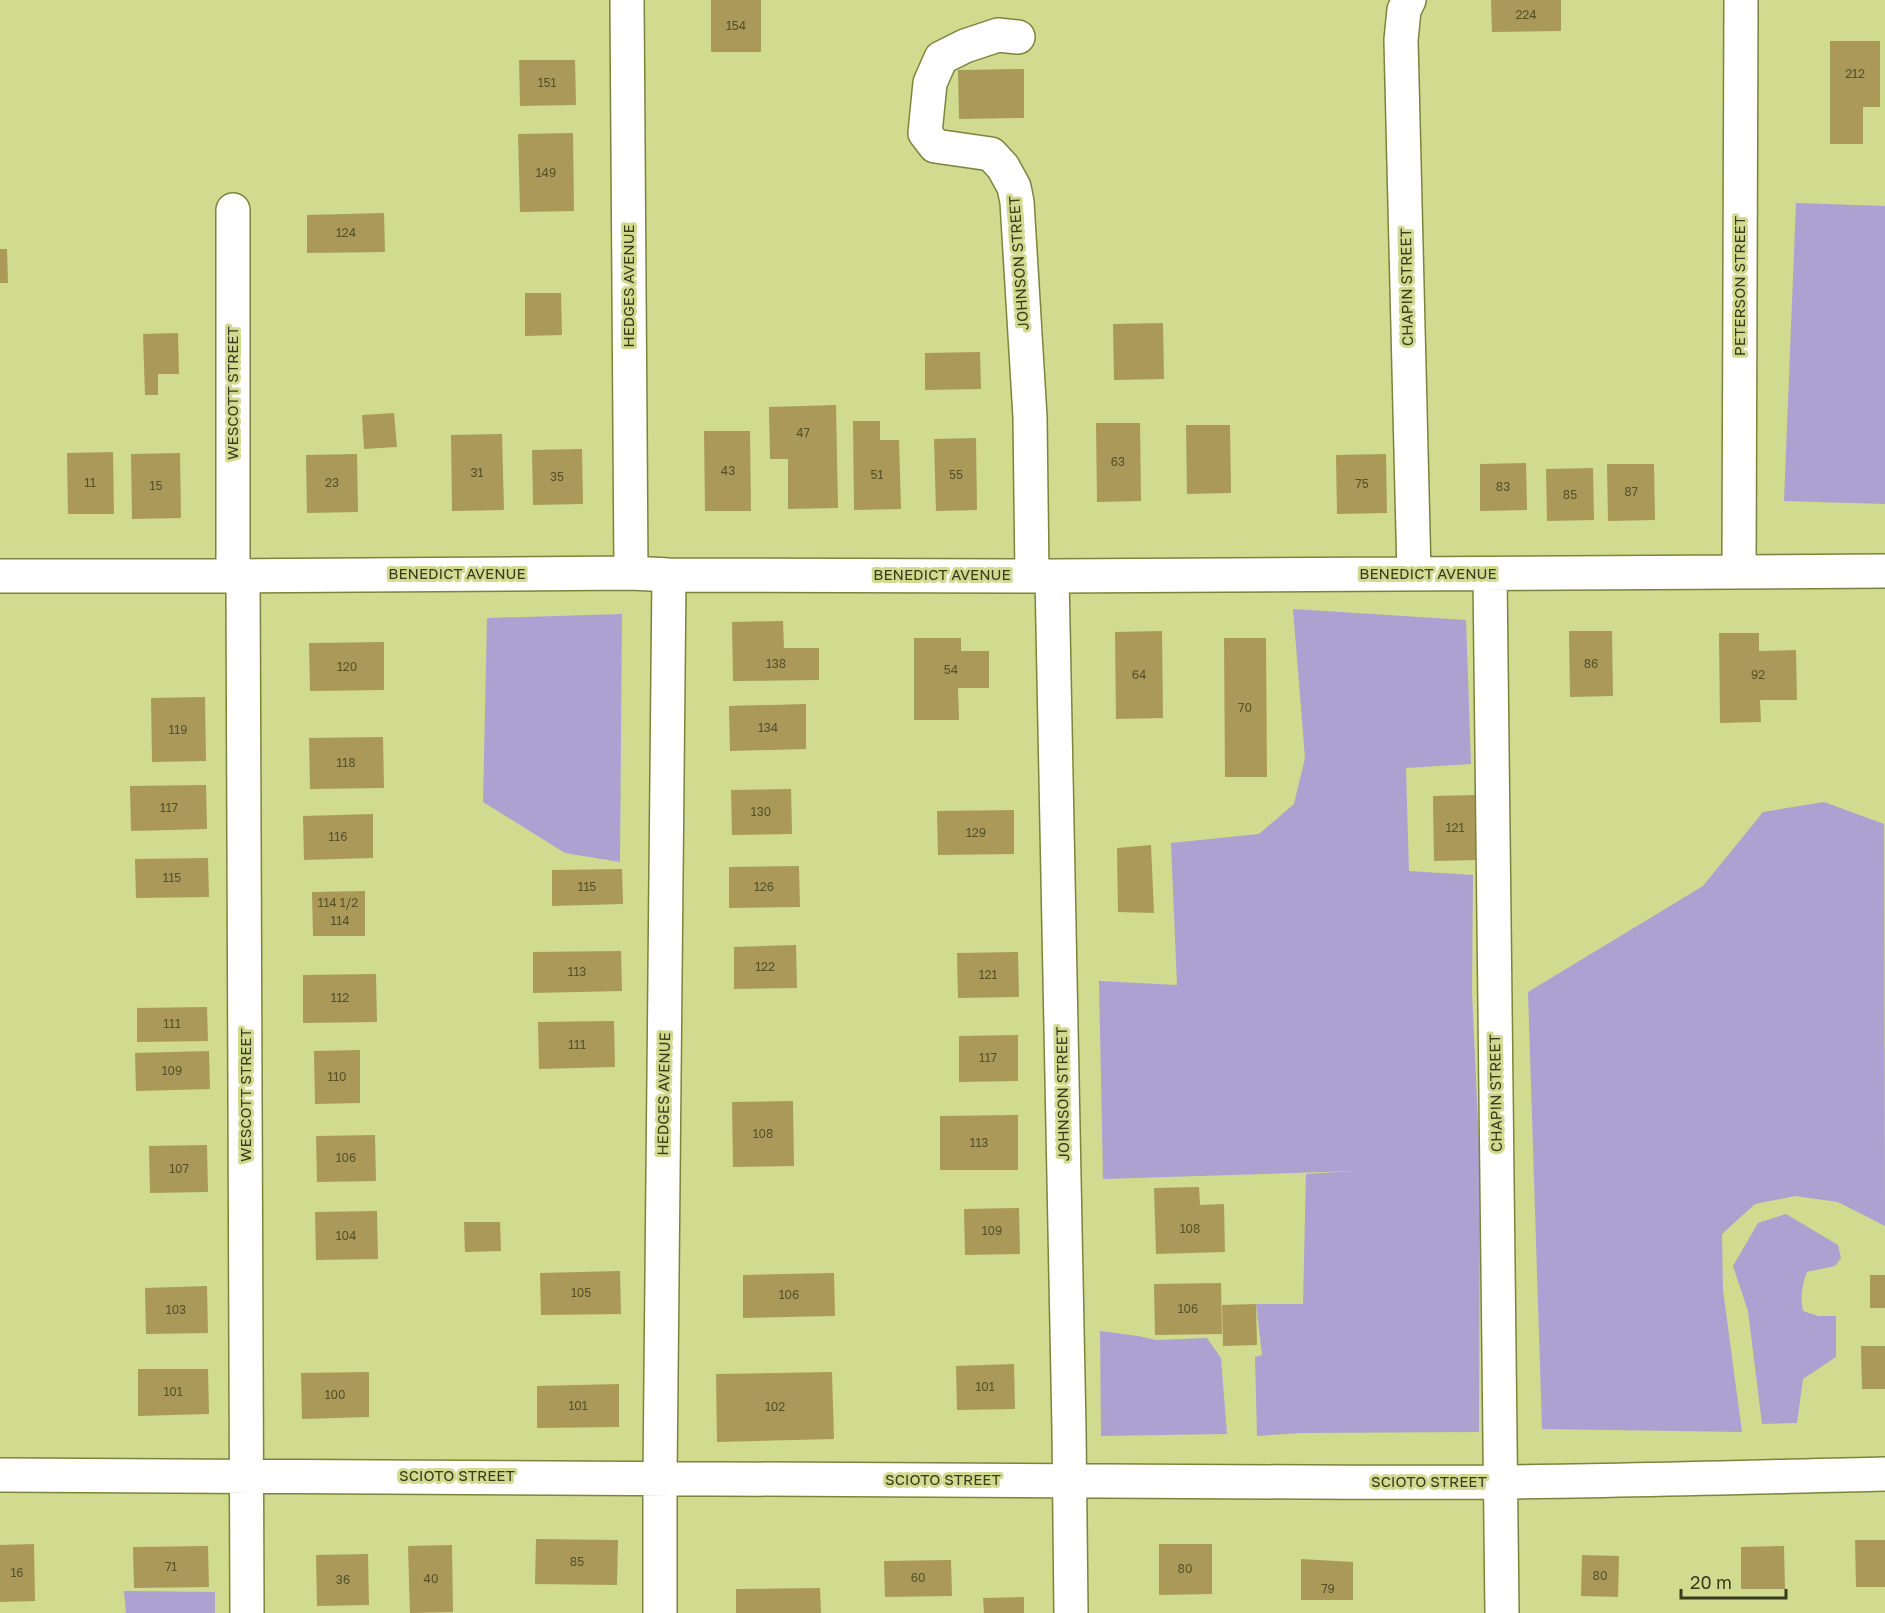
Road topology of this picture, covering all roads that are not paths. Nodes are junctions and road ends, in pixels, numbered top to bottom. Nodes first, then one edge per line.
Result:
1 (627, 0) edge
2 (1409, 0) edge
3 (1741, 0) edge
4 (1018, 37) dead end
5 (233, 210) dead end
6 (1885, 571) edge
7 (1739, 572) junction
8 (631, 573) junction
9 (1414, 574) junction
10 (1490, 574) junction
11 (669, 575) junction
12 (0, 576) edge
13 (238, 576) junction
14 (1042, 576) junction
15 (1885, 1474) edge
16 (0, 1475) edge
17 (248, 1475) junction
18 (660, 1478) junction
19 (1070, 1481) junction
20 (1501, 1482) junction
21 (248, 1613) edge
22 (660, 1613) edge
23 (1071, 1613) edge
24 (1502, 1613) edge

1 - 8 street, HEDGES AVENUE
2 - 9 street, CHAPIN STREET
3 - 7 street, PETERSON STREET
4 - 14 street, JOHNSON STREET
5 - 13 street, WESCOTT STREET
6 - 7 street, BENEDICT AVENUE
7 - 10 street, BENEDICT AVENUE
8 - 11 street, BENEDICT AVENUE
8 - 13 street, BENEDICT AVENUE
9 - 10 street, BENEDICT AVENUE
9 - 14 street, BENEDICT AVENUE
10 - 20 street, CHAPIN STREET
11 - 14 street, BENEDICT AVENUE
11 - 18 street, HEDGES AVENUE
12 - 13 street, BENEDICT AVENUE
13 - 17 street, WESCOTT STREET
14 - 19 street, JOHNSON STREET
15 - 20 street, SCIOTO STREET
16 - 17 street, SCIOTO STREET
17 - 18 street, SCIOTO STREET
17 - 21 street, WESCOTT STREET
18 - 19 street, SCIOTO STREET
18 - 22 street, HEDGES AVENUE
19 - 20 street, SCIOTO STREET
19 - 23 street, JOHNSON STREET
20 - 24 street, CHAPIN STREET

